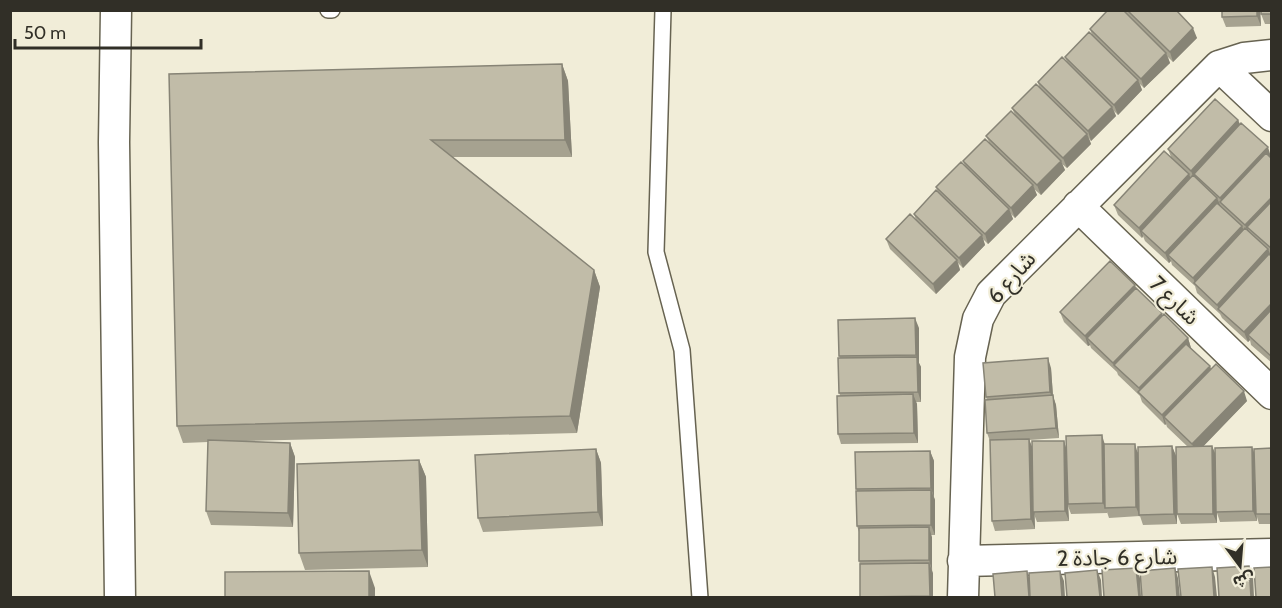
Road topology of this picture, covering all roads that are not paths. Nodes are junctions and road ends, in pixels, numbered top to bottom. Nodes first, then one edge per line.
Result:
1 (116, 10) edge
2 (663, 10) edge
3 (1272, 55) edge
4 (1220, 66) junction
5 (1272, 116) edge
6 (1078, 206) junction
7 (1272, 394) edge
8 (1272, 554) edge
9 (963, 561) junction
10 (120, 597) edge
11 (700, 597) edge
12 (963, 597) edge

1 - 10 street
2 - 11 lane
3 - 4 street
4 - 5 street
4 - 6 street, شارع 6
6 - 7 street, شارع 7
6 - 9 street, شارع 6
8 - 9 street, شارع 6 جادة 2
9 - 12 street, شارع 6

